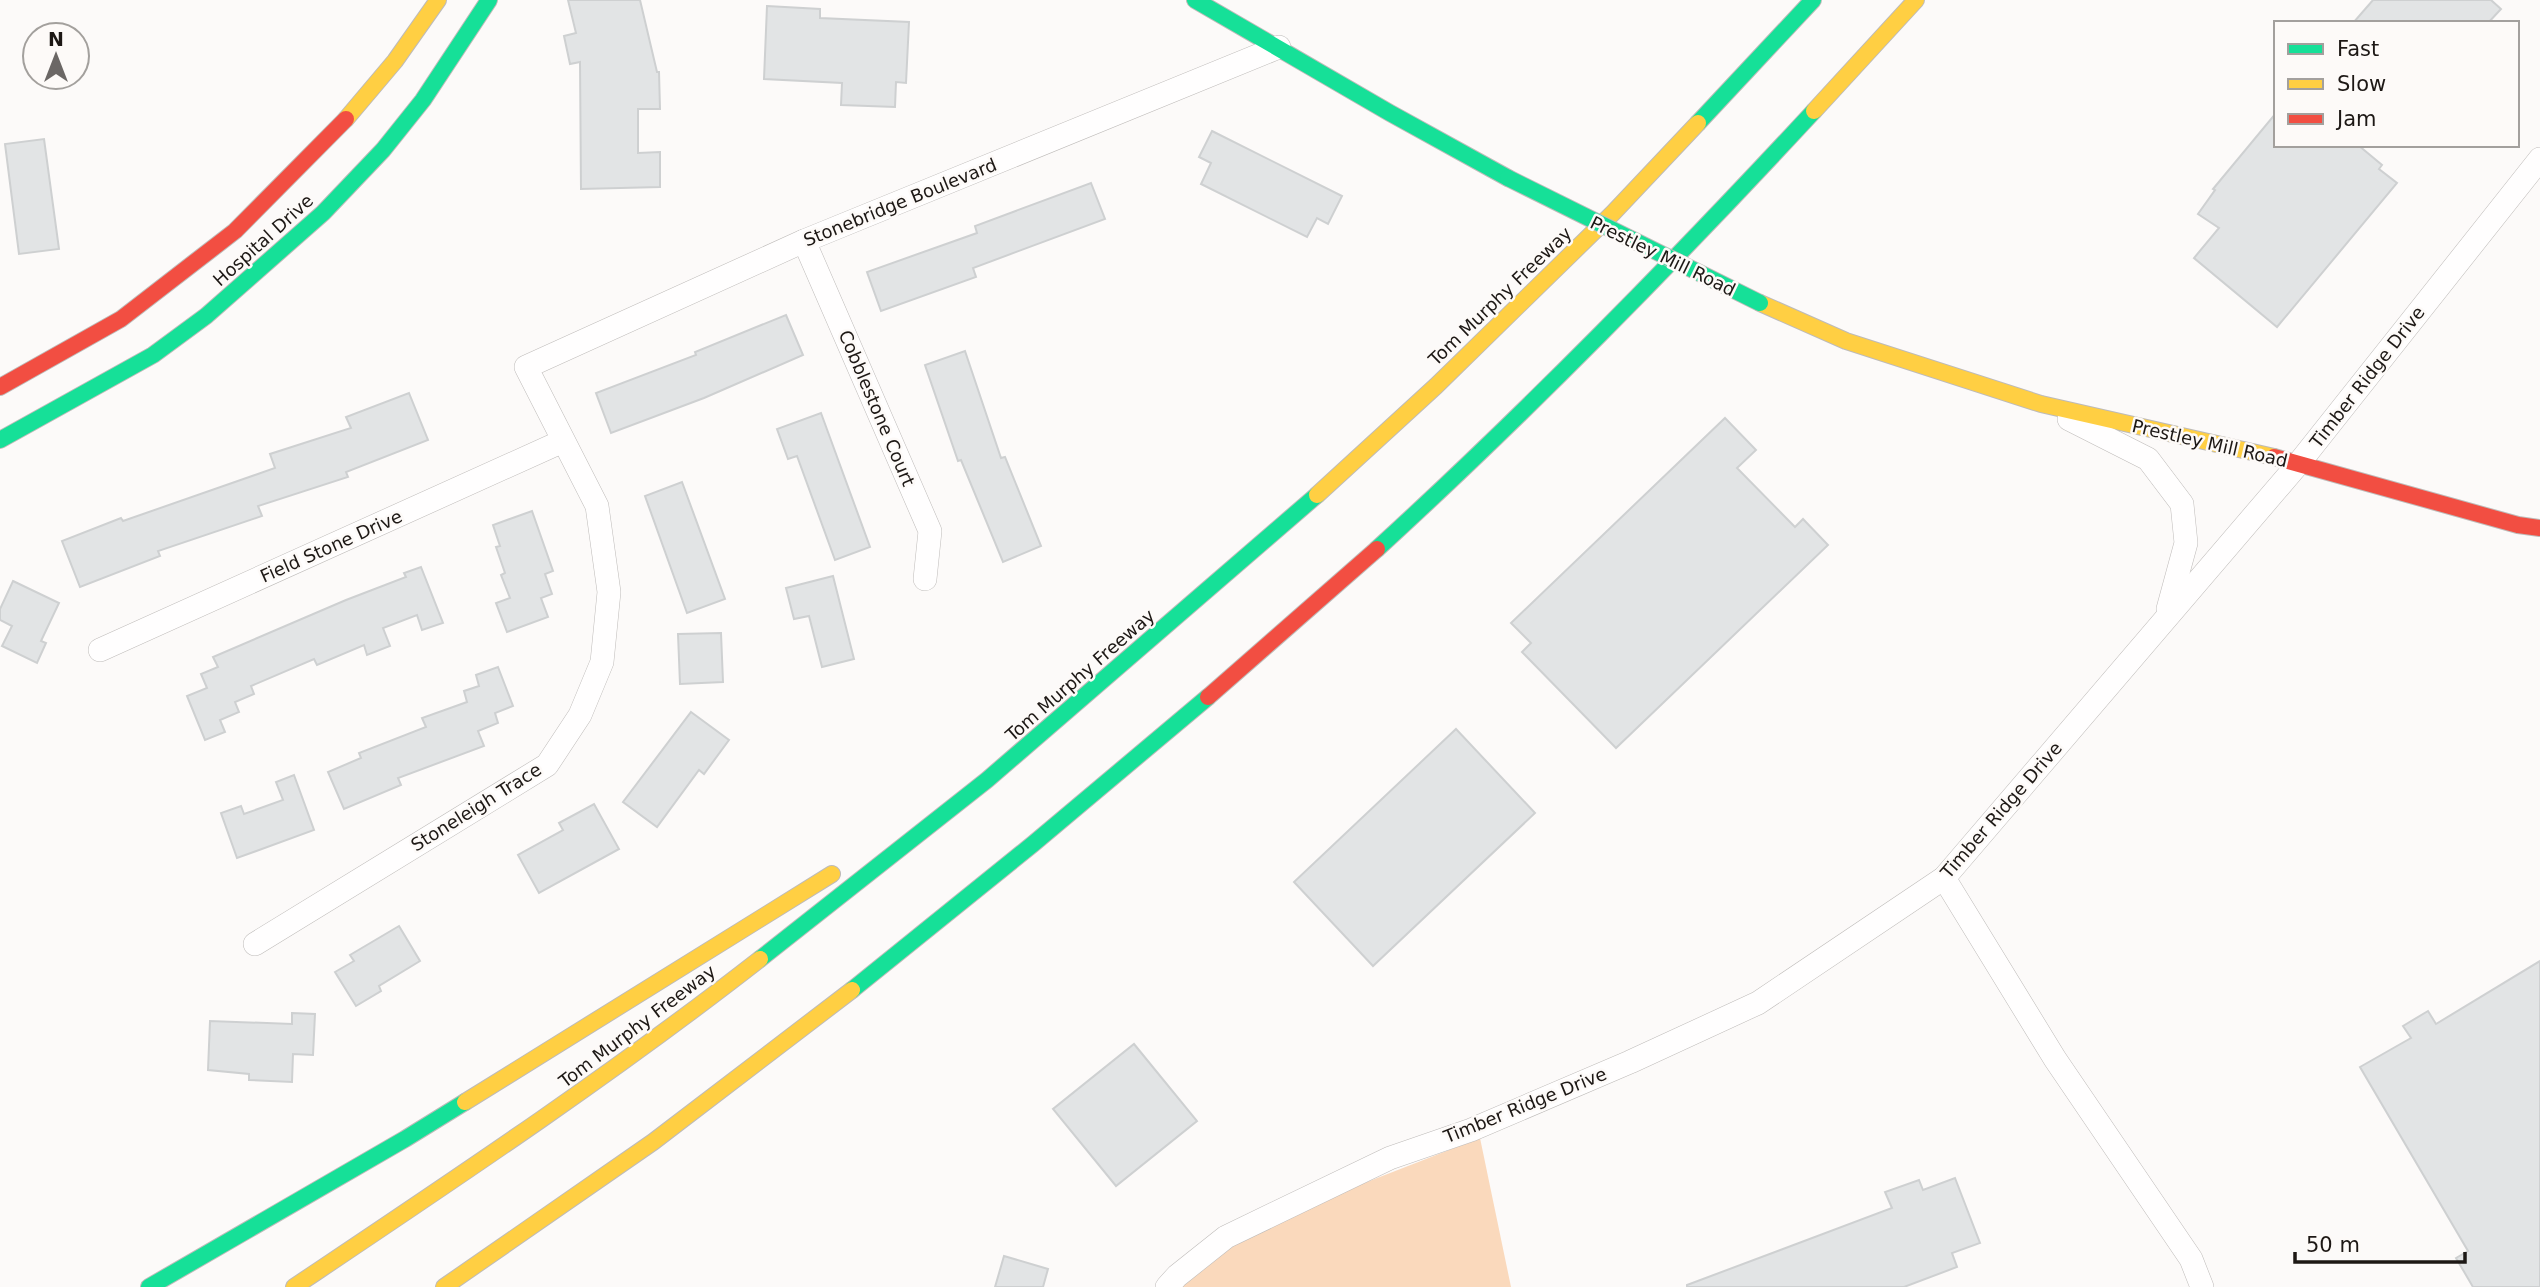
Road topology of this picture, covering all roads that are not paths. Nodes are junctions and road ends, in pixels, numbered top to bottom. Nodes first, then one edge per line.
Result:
1 (438, 0) edge
2 (488, 0) edge
3 (1195, 0) edge
4 (1813, 0) edge
5 (1916, 0) edge
6 (1279, 47) junction
7 (2540, 159) edge
8 (804, 241) junction
9 (526, 367) joint
10 (0, 387) edge
11 (2041, 404) junction
12 (0, 440) edge
13 (563, 441) junction
14 (2299, 463) junction
15 (2540, 528) edge
16 (925, 579) dead end
17 (2166, 617) junction
18 (100, 650) dead end
19 (986, 780) junction
20 (875, 848) dead end
21 (842, 868) dead end
22 (1944, 878) junction
23 (255, 944) dead end
24 (481, 1263) junction
25 (149, 1287) edge
26 (294, 1287) edge
27 (444, 1287) edge
28 (457, 1287) edge
29 (1167, 1287) edge
30 (2202, 1287) edge

1 - 10 main road, Hospital Drive
2 - 12 main road, Hospital Drive
3 - 6 main road, Prestley Mill Road
4 - 19 main road, Tom Murphy Freeway
5 - 24 main road
6 - 8 street, Stonebridge Boulevard
6 - 11 main road, Prestley Mill Road, bridge
7 - 14 street, Timber Ridge Drive
8 - 9 street, Stonebridge Boulevard
8 - 16 street, Cobblestone Court
9 - 13 street, Stoneleigh Trace
11 - 14 main road, Prestley Mill Road
11 - 17 street, Prestley Mill Road
13 - 18 street, Field Stone Drive
13 - 23 street, Stoneleigh Trace
14 - 15 main road, Prestley Mill Road
14 - 17 street, Timber Ridge Drive
17 - 22 street, Timber Ridge Drive
19 - 20 main road
19 - 26 main road, Tom Murphy Freeway
21 - 25 main road
22 - 29 street, Timber Ridge Drive
22 - 30 street
24 - 27 main road
24 - 28 main road

